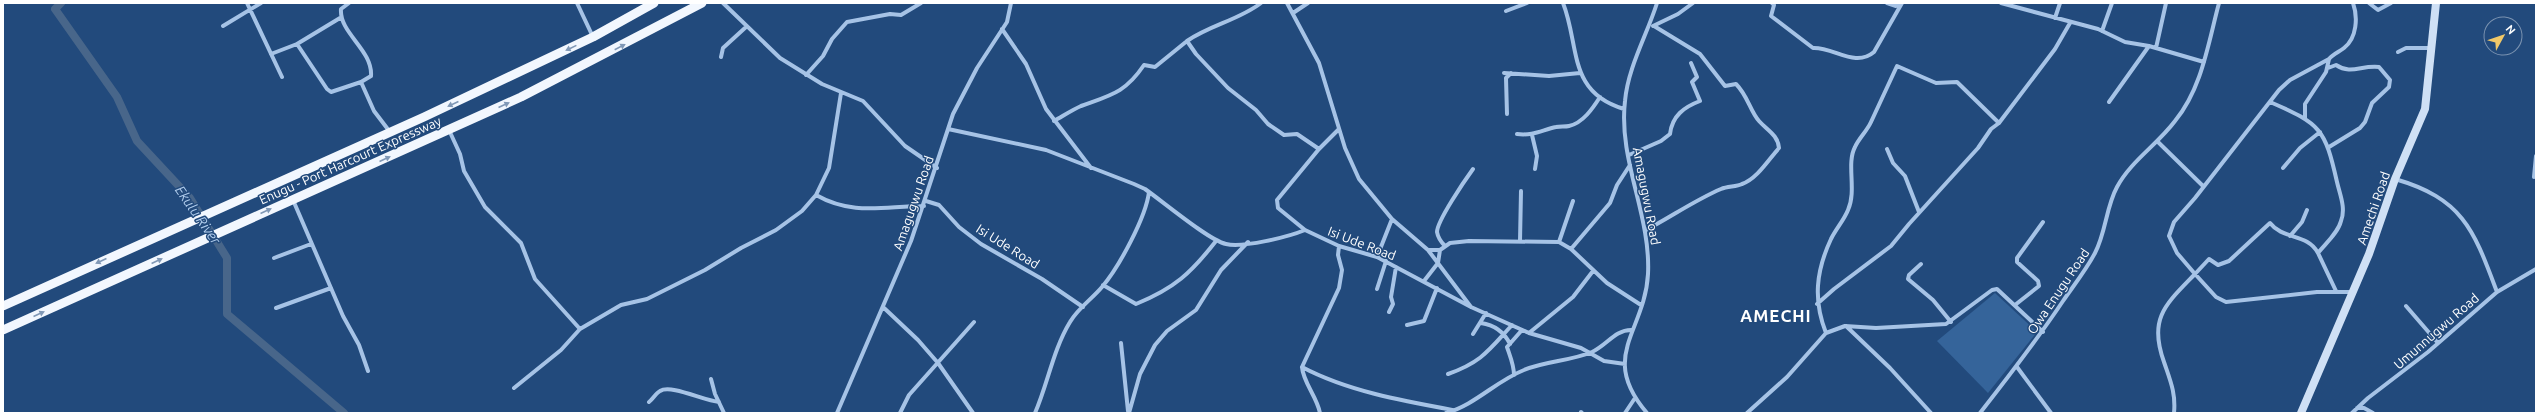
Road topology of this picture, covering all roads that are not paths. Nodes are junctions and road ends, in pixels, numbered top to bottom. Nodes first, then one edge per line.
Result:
1 (247, 3) edge
2 (261, 3) edge
3 (349, 3) edge
4 (577, 3) edge
5 (654, 3) edge
6 (702, 3) edge
7 (723, 3) edge
8 (921, 3) edge
9 (1011, 3) edge
10 (1261, 3) edge
11 (1287, 3) edge
12 (1308, 3) edge
13 (1527, 3) edge
14 (1563, 3) edge
15 (1657, 3) edge
16 (1693, 3) edge
17 (1772, 3) edge
18 (1887, 3) edge
19 (2001, 3) edge
20 (2060, 3) edge
21 (2112, 3) edge
22 (2166, 3) edge
23 (2219, 3) edge
24 (2353, 3) edge
25 (2369, 3) edge
26 (2391, 3) edge
27 (2436, 3) edge
28 (1902, 4) edge
29 (250, 10) junction
30 (1506, 11) dead end
31 (1293, 13) junction
32 (340, 18) junction
33 (2055, 18) junction
34 (2070, 22) junction
35 (223, 26) dead end
36 (1654, 26) junction
37 (746, 27) junction
38 (1649, 28) junction
39 (1002, 29) junction
40 (2102, 31) junction
41 (593, 37) junction
42 (1187, 41) junction
43 (297, 44) junction
44 (2150, 46) junction
45 (2156, 48) junction
46 (2433, 48) junction
47 (2398, 52) dead end
48 (271, 54) junction
49 (722, 57) dead end
50 (2329, 59) junction
51 (2204, 62) junction
52 (1691, 63) dead end
53 (2328, 68) junction
54 (1504, 73) dead end
55 (1511, 73) junction
56 (1580, 73) junction
57 (806, 75) junction
58 (282, 77) dead end
59 (361, 82) junction
60 (841, 93) junction
61 (1600, 97) junction
62 (2109, 102) dead end
63 (2270, 102) junction
64 (1624, 109) junction
65 (1507, 114) dead end
66 (2306, 118) junction
67 (1054, 121) junction
68 (1999, 123) junction
69 (948, 129) junction
70 (1339, 129) junction
71 (449, 130) junction
72 (390, 132) junction
73 (2320, 132) junction
74 (1517, 134) dead end
75 (1532, 135) junction
76 (2158, 142) junction
77 (2329, 147) junction
78 (1319, 149) junction
79 (1886, 149) dead end
80 (1629, 155) junction
81 (2536, 156) edge
82 (1630, 165) junction
83 (937, 168) junction
84 (1091, 168) junction
85 (2283, 168) dead end
86 (1473, 169) dead end
87 (1535, 169) dead end
88 (2534, 177) dead end
89 (2395, 179) junction
90 (2203, 186) junction
91 (1521, 191) dead end
92 (1149, 192) junction
93 (816, 194) junction
94 (293, 200) junction
95 (1573, 201) dead end
96 (924, 204) junction
97 (2307, 210) dead end
98 (1919, 212) junction
99 (1392, 219) junction
100 (2043, 222) dead end
101 (1305, 230) junction
102 (1646, 230) junction
103 (2290, 236) junction
104 (1216, 241) junction
105 (1520, 241) junction
106 (1248, 242) junction
107 (1559, 242) junction
108 (311, 244) junction
109 (1339, 246) junction
110 (1445, 246) junction
111 (1428, 250) junction
112 (1440, 250) junction
113 (1571, 250) junction
114 (2318, 253) junction
115 (1376, 257) junction
116 (274, 258) dead end
117 (1386, 261) junction
118 (1438, 263) junction
119 (1921, 264) dead end
120 (1396, 267) junction
121 (2536, 269) edge
122 (1593, 271) junction
123 (2195, 274) junction
124 (1424, 281) junction
125 (1103, 286) junction
126 (331, 288) junction
127 (1437, 288) junction
128 (1377, 289) dead end
129 (2336, 291) junction
130 (2354, 292) junction
131 (2497, 292) junction
132 (1817, 304) junction
133 (1641, 305) junction
134 (2015, 305) junction
135 (3, 306) edge
136 (1082, 306) junction
137 (2406, 306) dead end
138 (883, 307) junction
139 (1471, 307) junction
140 (276, 308) dead end
141 (1389, 312) dead end
142 (1486, 314) junction
143 (974, 322) dead end
144 (1951, 322) junction
145 (1481, 323) junction
146 (1512, 324) junction
147 (1407, 325) dead end
148 (1846, 326) junction
149 (580, 329) junction
150 (3, 330) edge
151 (1522, 330) junction
152 (1631, 330) junction
153 (2043, 332) junction
154 (1504, 333) junction
155 (1529, 333) junction
156 (1826, 333) junction
157 (1473, 334) dead end
158 (1121, 343) dead end
159 (2438, 343) junction
160 (1510, 344) junction
161 (1590, 353) junction
162 (938, 363) junction
163 (1625, 364) junction
164 (1302, 367) junction
165 (2017, 367) junction
166 (368, 371) dead end
167 (1448, 374) dead end
168 (1514, 375) junction
169 (711, 379) dead end
170 (514, 388) dead end
171 (1635, 398) junction
172 (649, 402) dead end
173 (719, 402) junction
174 (2357, 408) junction
175 (1455, 412) edge
176 (724, 413) edge
177 (837, 413) edge
178 (900, 413) edge
179 (973, 413) edge
180 (1036, 413) edge
181 (1129, 413) edge
182 (1320, 413) edge
183 (1446, 413) edge
184 (1625, 413) edge
185 (1648, 413) edge
186 (1747, 413) edge
187 (1931, 413) edge
188 (1980, 413) edge
189 (2051, 413) edge
190 (2174, 413) edge
191 (2301, 413) edge
192 (2352, 413) edge
193 (2373, 413) edge

1 - 29 street
2 - 29 street
3 - 32 street
4 - 41 street
5 - 41 highway, Enugu - Port Harcourt Expressway
71 -> 6 highway, Enugu - Port Harcourt Expressway
7 - 37 street
8 - 57 street
9 - 39 street, Amagugwu Road
10 - 42 street
11 - 31 street
12 - 31 street
13 - 30 street
14 - 56 street
15 - 38 street, Amagugwu Road
16 - 36 street
17 - 28 street
18 - 28 street
19 - 33 street
20 - 33 street
21 - 40 street
22 - 45 street
23 - 51 street, Owa Enugu Road
24 - 50 street
25 - 26 street
27 - 46 main road, Amechi Road
29 - 35 street
29 - 48 street
31 - 70 street
32 - 43 street
32 - 59 street
33 - 34 street
34 - 40 street
34 - 68 street
36 - 38 street
36 - 102 street
37 - 49 street
37 - 57 street
38 - 64 street, Amagugwu Road
39 - 67 street
39 - 69 street, Amagugwu Road
40 - 44 street
41 -> 72 highway, Enugu - Port Harcourt Expressway
42 - 67 street
42 - 78 street
43 - 48 street
43 - 59 street
44 - 45 street
44 - 62 street
45 - 51 street
46 - 47 street
46 - 89 main road, Amechi Road
48 - 58 street
50 - 53 street
50 - 63 street
51 - 76 street, Owa Enugu Road
52 - 80 street
53 - 66 street
53 - 77 street
54 - 55 street
55 - 56 street
55 - 65 street
56 - 61 street
57 - 60 street
59 - 72 street
60 - 83 street
60 - 93 street
61 - 64 street
61 - 75 street
63 - 66 street
63 - 90 street
64 - 80 street, Amagugwu Road
66 - 73 street
67 - 84 street
68 - 98 street
68 - 132 street
69 - 83 street, Amagugwu Road
69 - 84 street
70 - 78 street
70 - 99 street
94 -> 71 highway, Enugu - Port Harcourt Expressway
71 - 149 street
72 -> 135 highway, Enugu - Port Harcourt Expressway
73 - 77 street
73 - 85 street
74 - 75 street
75 - 87 street
76 - 90 street
76 - 153 street, Owa Enugu Road
77 - 114 street
78 - 101 street, Isi Ude Road
79 - 98 street
80 - 82 street, Amagugwu Road
81 - 88 street
82 - 102 street, Amagugwu Road
82 - 113 street
83 - 96 street, Amagugwu Road
84 - 92 street
86 - 110 street
89 - 130 main road, Amechi Road
89 - 131 street
90 - 123 street
91 - 105 street
92 - 104 street
92 - 125 street
93 - 96 street
93 - 149 street
94 - 108 street
150 -> 94 highway, Enugu - Port Harcourt Expressway
95 - 107 street
96 - 136 street, Isi Ude Road
96 - 138 street, Amagugwu Road
97 - 103 street
98 - 132 street
99 - 111 street
99 - 115 street
100 - 134 street
101 - 106 street
101 - 109 street, Isi Ude Road
102 - 133 street, Amagugwu Road
103 - 114 street
103 - 123 street
104 - 106 street
104 - 125 street
105 - 107 street
105 - 110 street
106 - 181 street
107 - 113 street
108 - 116 street
108 - 126 street
109 - 115 street, Isi Ude Road
109 - 164 street
110 - 112 street
111 - 112 street
111 - 118 street
112 - 118 street
113 - 122 street
114 - 129 street
115 - 117 street, Isi Ude Road
117 - 120 street, Isi Ude Road
117 - 128 street
118 - 124 street
118 - 139 street
119 - 144 street
120 - 124 street, Isi Ude Road
120 - 141 street
121 - 131 street, Umunnugwu Road
122 - 133 street
122 - 155 street
123 - 129 street
123 - 190 street
124 - 127 street, Isi Ude Road
125 - 136 street
126 - 140 street
126 - 166 street
127 - 139 street, Isi Ude Road
127 - 147 street
129 - 130 street
130 - 191 main road, Amechi Road
131 - 159 street, Umunnugwu Road
132 - 156 street
133 - 152 street, Amagugwu Road
134 - 144 street
134 - 153 street
136 - 180 street
137 - 159 street
138 - 162 street
138 - 177 street, Amagugwu Road
139 - 142 street, Isi Ude Road
142 - 145 street
142 - 146 street, Isi Ude Road
143 - 162 street
144 - 148 street
145 - 154 street
145 - 157 street
146 - 151 street, Isi Ude Road
146 - 154 street
148 - 156 street
148 - 187 street
149 - 170 street
151 - 155 street, Isi Ude Road
151 - 160 street
152 - 161 street
152 - 163 street, Amagugwu Road
153 - 165 street, Owa Enugu Road
154 - 160 street
154 - 167 street
155 - 161 street, Isi Ude Road
156 - 186 street
158 - 181 street
159 - 174 street, Umunnugwu Road
160 - 168 street
161 - 163 street, Isi Ude Road
161 - 168 street
162 - 178 street
162 - 179 street
163 - 171 street, Amagugwu Road
164 - 175 street
164 - 182 street
165 - 188 street, Owa Enugu Road
165 - 189 street
168 - 175 street
169 - 173 street
171 - 184 street
171 - 185 street, Amagugwu Road
172 - 173 street
173 - 176 street
174 - 192 street, Umunnugwu Road
174 - 193 street
175 - 183 street

